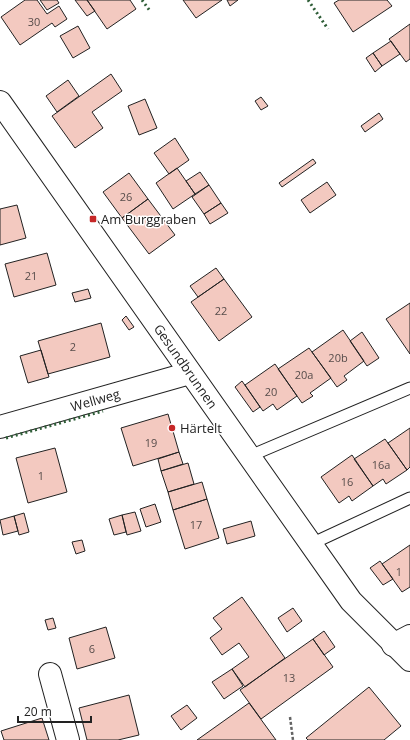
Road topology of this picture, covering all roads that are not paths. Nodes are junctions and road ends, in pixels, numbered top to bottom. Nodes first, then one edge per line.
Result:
1 (0, 102) edge
2 (190, 373) junction
3 (410, 388) edge
4 (0, 427) edge
5 (250, 456) junction
6 (410, 498) edge
7 (311, 544) junction
8 (402, 640) edge
9 (410, 660) edge
10 (50, 674) dead end
11 (68, 740) edge

1 - 2 street, Gesundbrunnen
2 - 4 street, Wellweg
2 - 5 street, Gesundbrunnen
3 - 5 lane
5 - 7 street, Gesundbrunnen
6 - 7 lane
7 - 8 street, Gesundbrunnen
8 - 9 street, Gesundbrunnen
10 - 11 street

